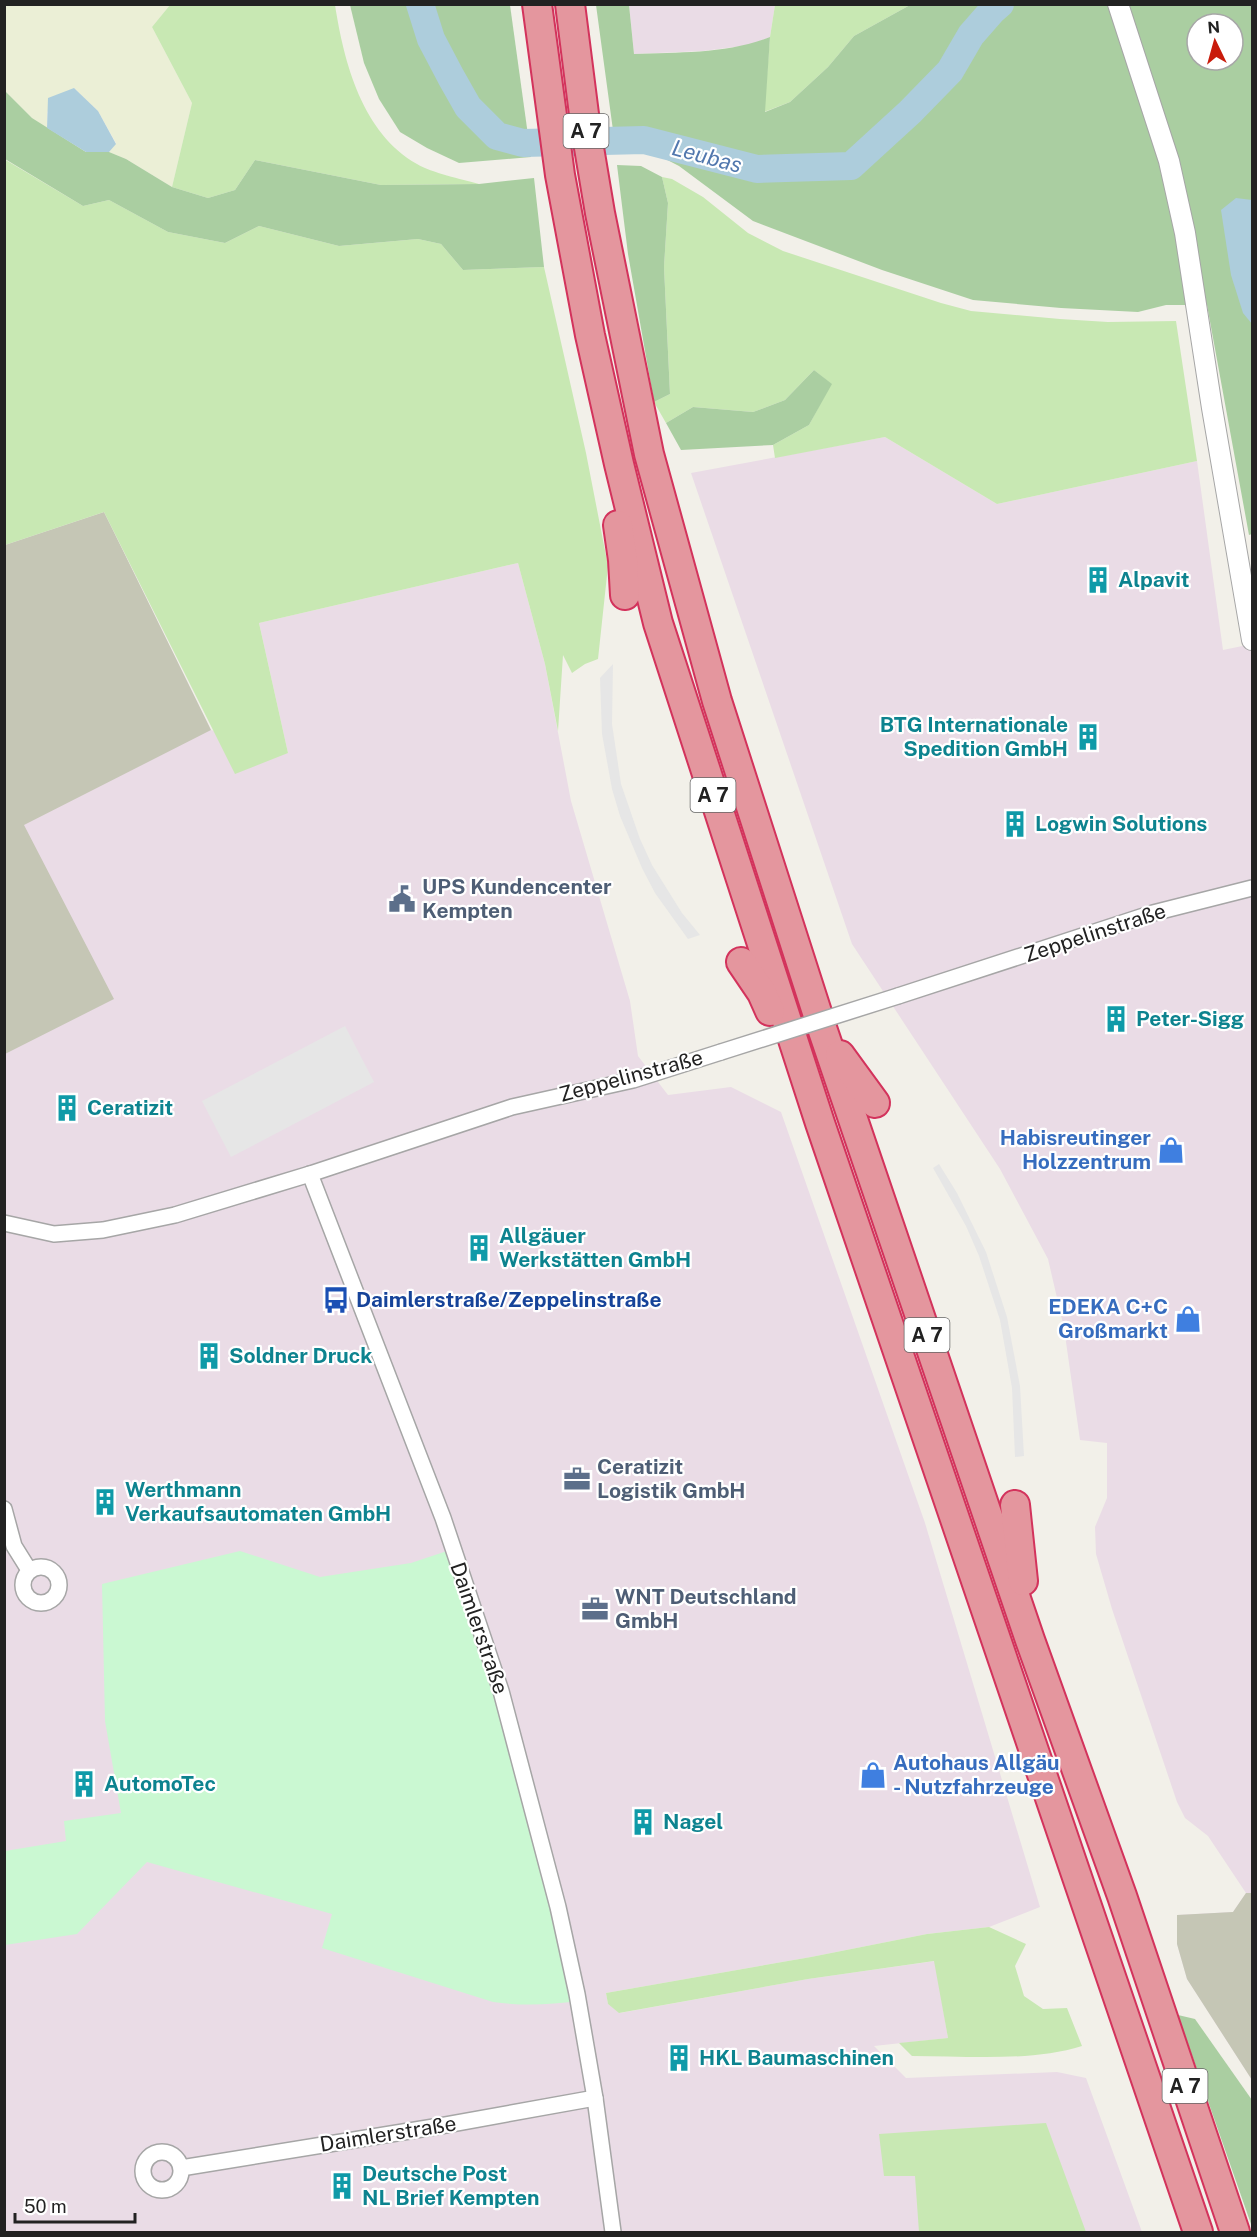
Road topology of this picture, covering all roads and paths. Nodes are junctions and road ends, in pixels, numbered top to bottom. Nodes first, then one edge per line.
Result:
1 (537, 4) edge
2 (570, 4) edge
3 (1119, 6) edge
4 (619, 464) junction
5 (625, 595) dead end
6 (1251, 631) edge
7 (1252, 888) edge
8 (741, 962) dead end
9 (823, 1031) junction
10 (875, 1103) dead end
11 (820, 1123) junction
12 (310, 1174) junction
13 (4, 1223) edge
14 (1015, 1506) dead end
15 (4, 1509) edge
16 (29, 1570) dead end
17 (1030, 1640) junction
18 (595, 2098) junction
19 (181, 2168) dead end
20 (613, 2232) edge
21 (1198, 2232) edge
22 (1235, 2232) edge

1 - 4 highway, A 7
2 - 9 highway, A 7
3 - 6 street
4 - 5 highway
4 - 11 highway, A 7
7 - 12 street, Zeppelinstraße, bridge
8 - 11 highway
9 - 10 highway
9 - 17 highway, A 7
11 - 21 highway, A 7
12 - 13 street, Zeppelinstraße
12 - 18 street, Daimlerstraße
14 - 17 highway
15 - 16 street
17 - 22 highway, A 7
18 - 19 street, Daimlerstraße
18 - 20 street, Daimlerstraße

